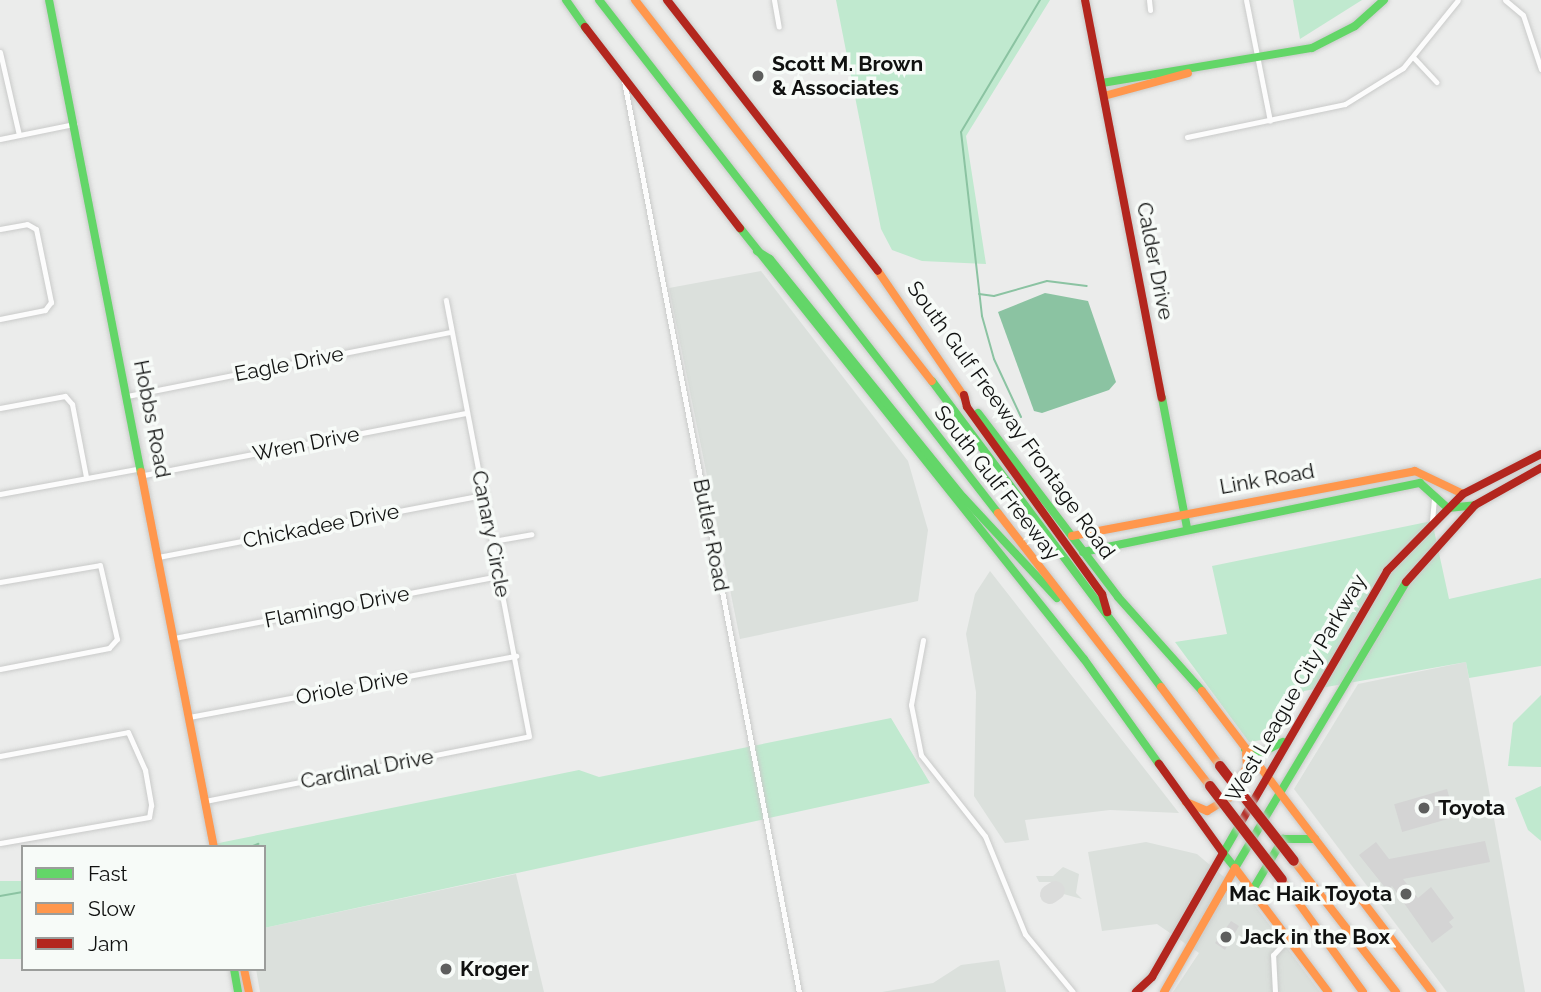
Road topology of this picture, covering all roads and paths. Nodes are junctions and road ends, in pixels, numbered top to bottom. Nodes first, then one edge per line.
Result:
1 (49, 0) edge
2 (565, 0) edge
3 (599, 0) edge
4 (635, 0) edge
5 (667, 0) edge
6 (774, 0) edge
7 (1085, 0) edge
8 (1149, 0) edge
9 (1246, 0) edge
10 (1384, 0) edge
11 (1458, 0) edge
12 (1505, 0) edge
13 (1150, 10) dead end
14 (779, 27) dead end
15 (0, 52) edge
16 (1414, 58) junction
17 (1258, 59) junction
18 (1540, 69) edge
19 (1190, 72) junction
20 (624, 78) junction
21 (1436, 82) dead end
22 (1102, 83) junction
23 (1104, 96) junction
24 (1270, 121) junction
25 (74, 124) junction
26 (19, 135) junction
27 (1187, 137) dead end
28 (0, 138) edge
29 (0, 229) edge
30 (757, 251) junction
31 (446, 300) dead end
32 (0, 319) edge
33 (451, 332) junction
34 (964, 395) junction
35 (127, 396) junction
36 (0, 408) edge
37 (467, 413) junction
38 (1541, 454) edge
39 (1541, 468) edge
40 (142, 471) junction
41 (86, 477) junction
42 (0, 494) edge
43 (1434, 494) junction
44 (1463, 494) junction
45 (484, 495) junction
46 (1280, 496) junction
47 (1475, 505) junction
48 (1448, 508) junction
49 (1282, 509) junction
50 (1184, 513) junction
51 (1432, 521) junction
52 (1187, 528) junction
53 (531, 534) dead end
54 (1072, 536) junction
55 (493, 541) junction
56 (1083, 552) junction
57 (158, 557) junction
58 (500, 576) junction
59 (0, 582) edge
60 (1074, 612) junction
61 (1110, 621) junction
62 (174, 638) junction
63 (923, 640) dead end
64 (516, 656) junction
65 (0, 669) edge
66 (189, 718) junction
67 (529, 736) joint
68 (1289, 737) junction
69 (1246, 750) junction
70 (0, 756) edge
71 (1265, 776) junction
72 (1279, 794) junction
73 (205, 800) junction
74 (1183, 801) junction
75 (1315, 839) junction
76 (213, 842) edge
77 (0, 843) edge
78 (1223, 853) junction
79 (1235, 868) junction
80 (1252, 891) junction
81 (1288, 939) junction
82 (234, 971) edge
83 (244, 971) edge
84 (1363, 991) edge
85 (238, 992) edge
86 (249, 992) edge
87 (799, 992) edge
88 (1073, 992) edge
89 (1136, 992) edge
90 (1164, 992) edge
91 (1275, 992) edge
92 (1328, 992) edge
93 (1396, 992) edge
94 (1432, 992) edge

1 - 25 main road, Hobbs Road
2 - 20 main road
3 - 60 main road, South Gulf Freeway
4 - 61 main road, South Gulf Freeway
5 - 34 main road, South Gulf Freeway Frontage Road
6 - 14 street
7 - 22 main road, Calder Drive
8 - 13 street
9 - 17 street
10 - 17 main road
11 - 16 street
12 - 18 street
15 - 26 street
16 - 21 street
16 - 24 street
17 - 19 main road
17 - 24 street
19 - 22 main road
19 - 23 main road
20 - 30 main road
20 - 87 street, Butler Road
22 - 23 main road, Calder Drive
23 - 50 main road, Calder Drive
24 - 27 street
25 - 26 street
25 - 35 main road, Hobbs Road
26 - 28 street
29 - 32 street
30 - 60 main road
30 - 74 main road
31 - 33 street, Canary Circle
33 - 35 street, Eagle Drive
33 - 37 street, Canary Circle
34 - 54 main road, South Gulf Freeway Frontage Road
34 - 61 main road
35 - 40 main road, Hobbs Road
36 - 41 street
37 - 40 street, Wren Drive
37 - 45 street, Canary Circle
38 - 44 main road, West League City Parkway
39 - 47 main road, West League City Parkway
40 - 41 street, Wren Drive
40 - 57 main road, Hobbs Road
41 - 42 street, Wren Drive
43 - 48 main road
43 - 49 main road, Link Road
43 - 51 street
44 - 46 main road, Link Road
44 - 48 main road, West League City Parkway
45 - 55 street, Canary Circle
45 - 57 street, Chickadee Drive
46 - 49 street
46 - 50 main road, Link Road
47 - 48 main road
47 - 72 main road, West League City Parkway
48 - 51 main road, West League City Parkway
49 - 52 main road, Link Road
50 - 52 main road, Calder Drive
50 - 54 main road, Link Road
51 - 68 main road, West League City Parkway
52 - 56 main road, Link Road
53 - 55 street
54 - 56 main road, South Gulf Freeway Frontage Road
55 - 58 street, Canary Circle
56 - 69 main road, South Gulf Freeway Frontage Road
57 - 62 main road, Hobbs Road
58 - 62 street, Flamingo Drive
58 - 64 street, Canary Circle
59 - 65 street
60 - 84 main road, South Gulf Freeway, bridge
61 - 93 main road, South Gulf Freeway, bridge
62 - 66 main road, Hobbs Road
63 - 88 street
64 - 66 street, Oriole Drive
64 - 67 street, Canary Circle
66 - 73 main road, Hobbs Road
67 - 73 street, Cardinal Drive
68 - 69 main road
68 - 71 main road, West League City Parkway
69 - 71 main road, South Gulf Freeway Frontage Road
69 - 74 main road
70 - 77 street
71 - 72 main road, South Gulf Freeway Frontage Road
71 - 78 main road, West League City Parkway
72 - 75 main road, South Gulf Freeway Frontage Road
72 - 79 main road, West League City Parkway
73 - 76 main road, Hobbs Road
74 - 78 main road
75 - 80 main road
75 - 94 main road, South Gulf Freeway Frontage Road
78 - 79 main road
78 - 89 main road, West League City Parkway
79 - 80 main road
79 - 90 main road, West League City Parkway
80 - 81 main road
81 - 91 street
81 - 92 main road
82 - 85 main road
83 - 86 main road

